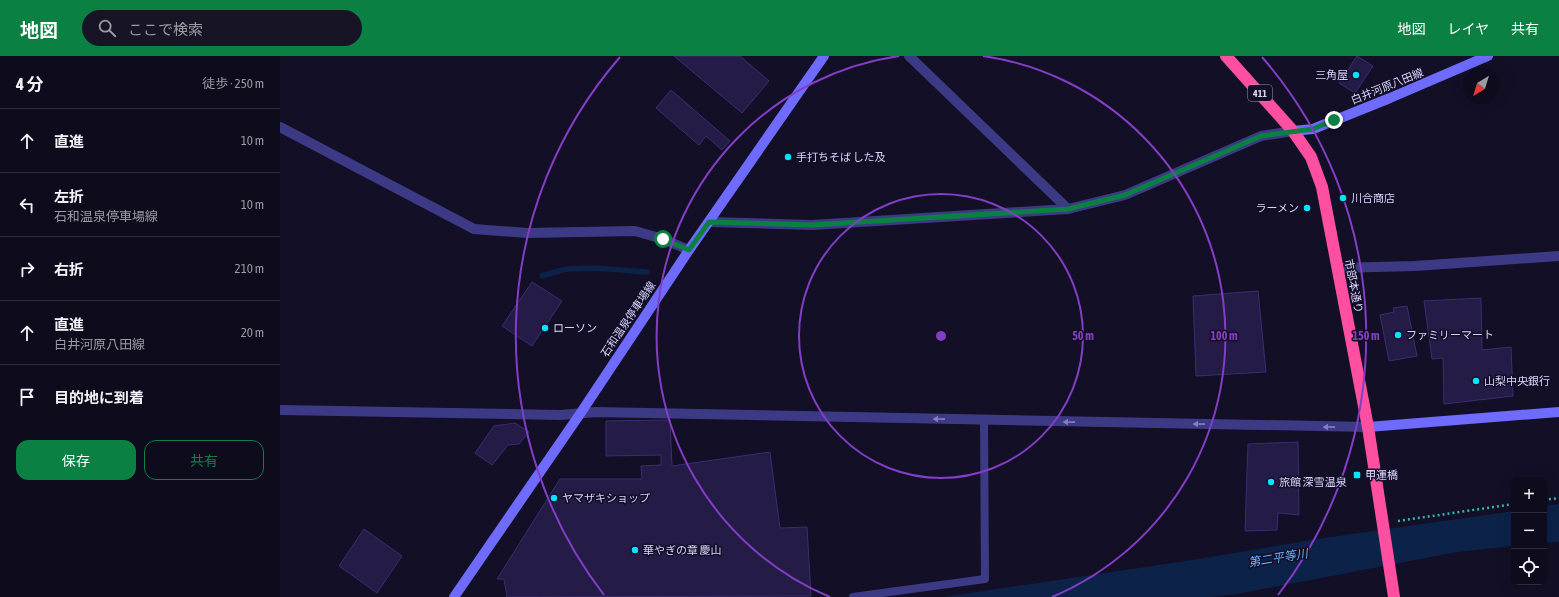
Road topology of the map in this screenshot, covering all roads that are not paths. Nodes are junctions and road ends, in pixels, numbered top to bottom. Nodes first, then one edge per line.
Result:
1 (824, 56) edge
2 (909, 56) edge
3 (1226, 56) edge
4 (1488, 56) edge
5 (280, 128) edge
6 (1293, 131) junction
7 (1068, 209) junction
8 (709, 222) junction
9 (689, 250) junction
10 (1559, 256) edge
11 (1337, 268) junction
12 (280, 410) edge
13 (1559, 412) edge
14 (580, 414) junction
15 (984, 420) junction
16 (1368, 427) junction
17 (454, 597) edge
18 (853, 597) edge
19 (1394, 597) edge

1 - 8 main road, 石和温泉停車場線
2 - 7 street
3 - 6 highway, 市部本通り / 411
4 - 6 main road, 白井河原八田線
5 - 9 street
6 - 7 street
6 - 11 highway, 市部本通り / 411
7 - 8 street
8 - 9 main road, 石和温泉停車場線
9 - 14 main road, 石和温泉停車場線
10 - 11 street
11 - 16 highway, 市部本通り / 411
12 - 14 street
13 - 16 main road
15 -> 14 street
14 - 17 main road, 石和温泉停車場線
16 -> 15 street
15 - 18 lane
16 - 19 highway, 市部本通り / 411

